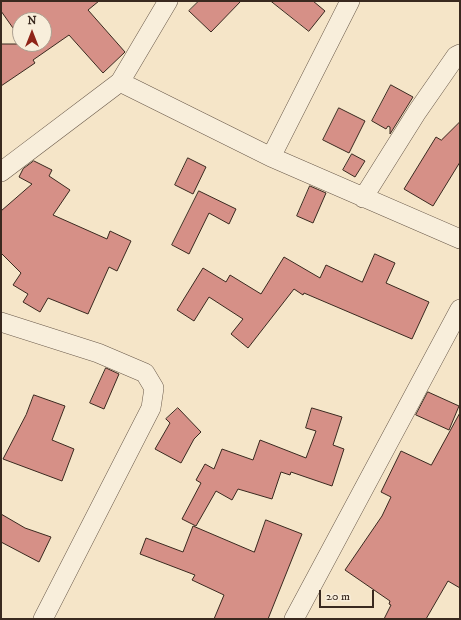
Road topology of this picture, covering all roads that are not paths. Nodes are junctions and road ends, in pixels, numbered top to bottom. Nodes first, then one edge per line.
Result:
1 (168, 1) edge
2 (350, 1) edge
3 (460, 54) edge
4 (120, 82) junction
5 (271, 157) junction
6 (1, 172) edge
7 (363, 198) junction
8 (460, 239) edge
9 (460, 309) edge
10 (1, 322) edge
11 (43, 619) edge
12 (294, 619) edge

1 - 4 street
2 - 5 street
3 - 7 street
4 - 5 street
4 - 6 street
5 - 7 street
7 - 8 street
9 - 12 street
10 - 11 street

